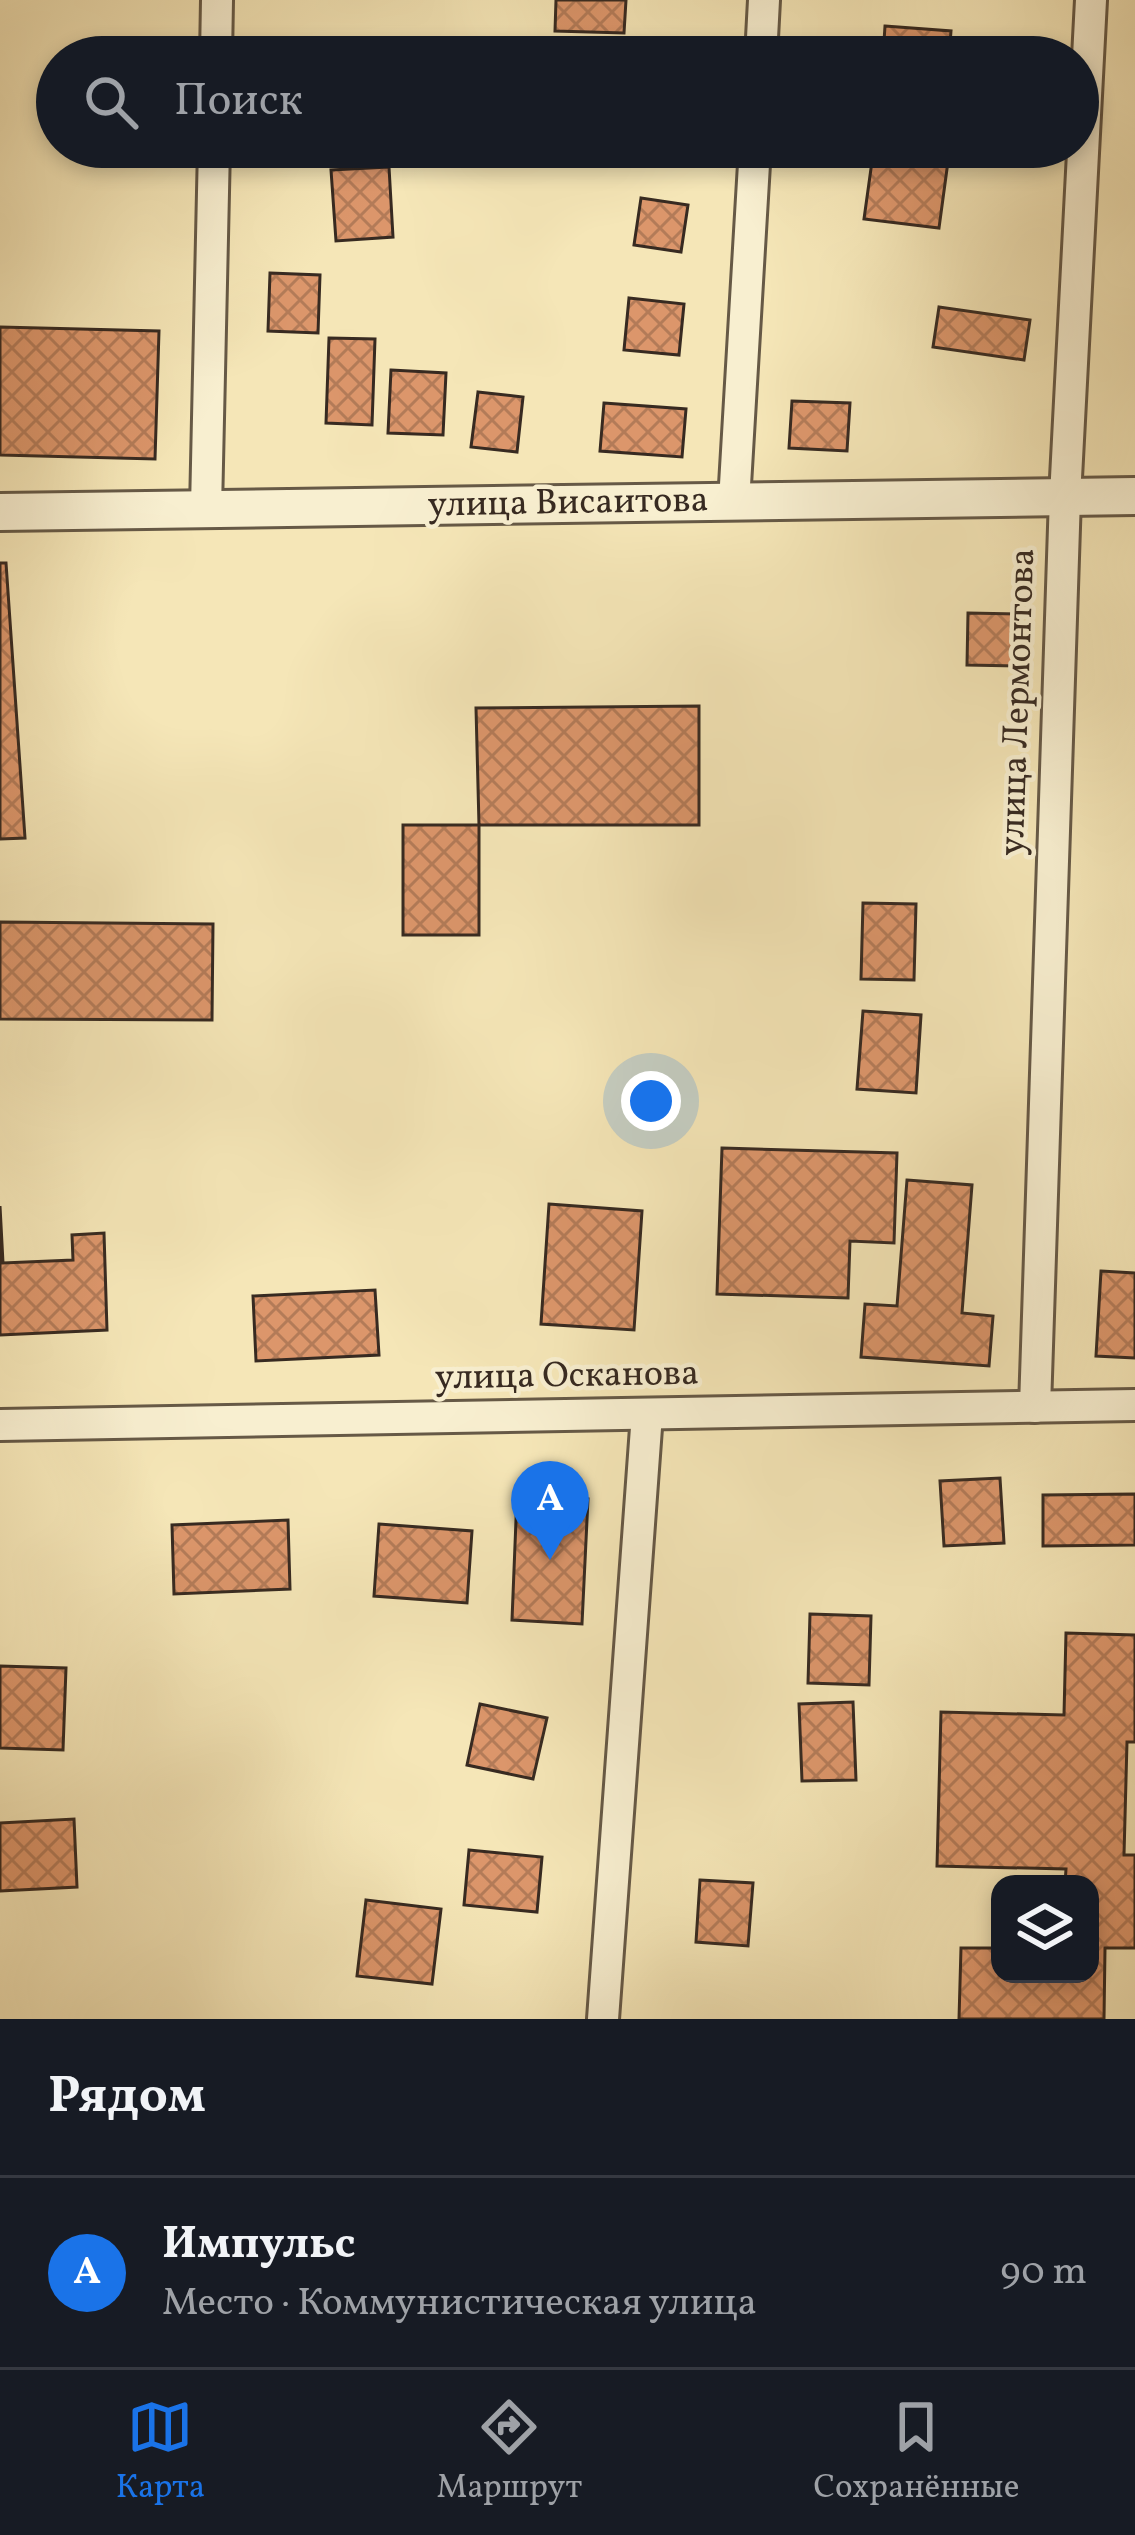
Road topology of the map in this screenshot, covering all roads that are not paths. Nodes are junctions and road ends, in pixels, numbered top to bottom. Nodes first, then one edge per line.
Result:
1 (217, 0) edge
2 (764, 0) edge
3 (1091, 0) edge
4 (216, 36) edge
5 (762, 36) edge
6 (1089, 36) edge
7 (214, 168) edge
8 (754, 168) edge
9 (1082, 168) edge
10 (1135, 496) edge
11 (1065, 497) junction
12 (734, 502) junction
13 (206, 509) junction
14 (0, 512) edge
15 (1135, 1405) edge
16 (1035, 1407) junction
17 (646, 1414) junction
18 (0, 1425) edge
19 (603, 2019) edge

1 - 4 street
2 - 5 street
3 - 6 street, улица Лермонтова
7 - 13 street
8 - 12 street
9 - 11 street, улица Лермонтова
10 - 11 street, улица Висаитова
11 - 12 street, улица Висаитова
11 - 16 street, улица Лермонтова
12 - 13 street, улица Висаитова
13 - 14 street, улица Висаитова
15 - 16 street, улица Осканова
16 - 17 street, улица Осканова
17 - 18 street, улица Осканова
17 - 19 street

